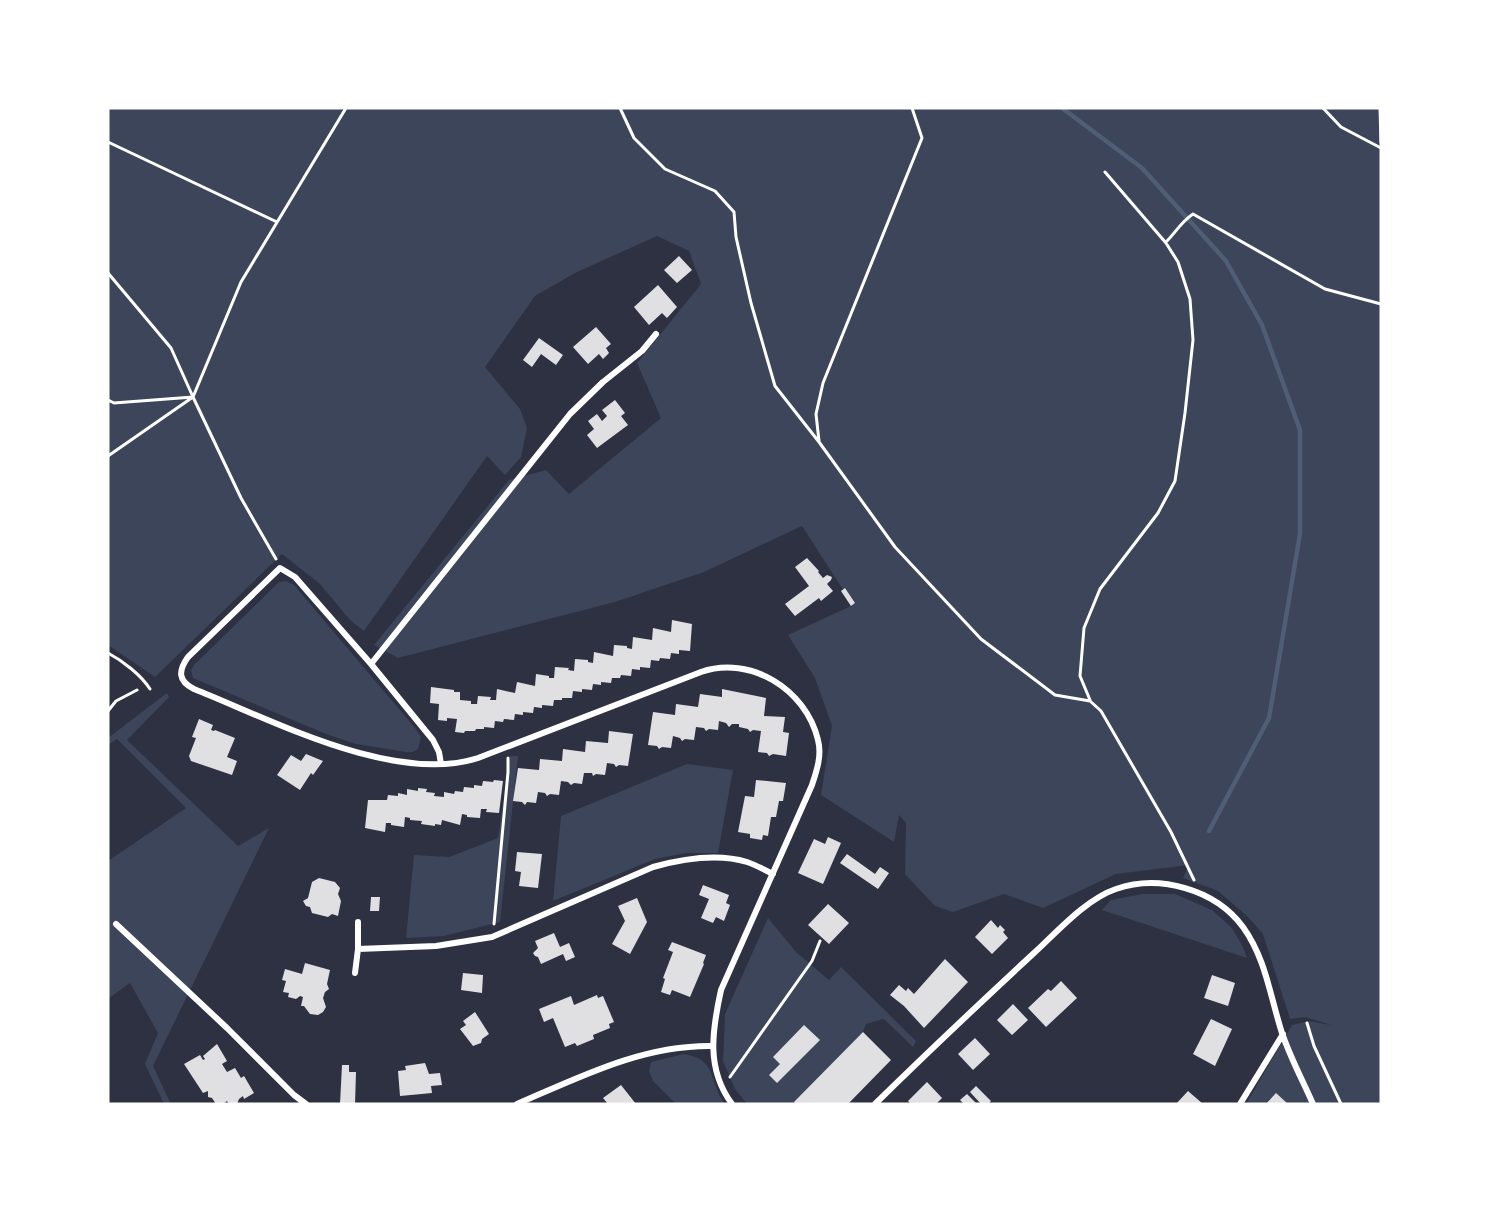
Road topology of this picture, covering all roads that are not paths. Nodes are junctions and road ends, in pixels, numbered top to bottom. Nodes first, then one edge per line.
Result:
1 (656, 334) dead end
2 (371, 664) junction
3 (441, 765) junction
4 (773, 874) junction
5 (358, 922) dead end
6 (116, 924) dead end
7 (358, 949) junction
8 (355, 973) dead end
9 (1283, 1034) junction
10 (712, 1046) junction
11 (306, 1104) edge
12 (517, 1104) edge
13 (732, 1104) edge
14 (875, 1104) edge
15 (1240, 1104) edge
16 (1313, 1104) edge

1 - 2 street
2 - 3 street
2 - 3 street
3 - 4 street
4 - 7 street
4 - 10 street
5 - 7 street
6 - 11 street
7 - 8 street
9 - 14 street
9 - 15 street
9 - 16 street
10 - 12 street
10 - 13 street

